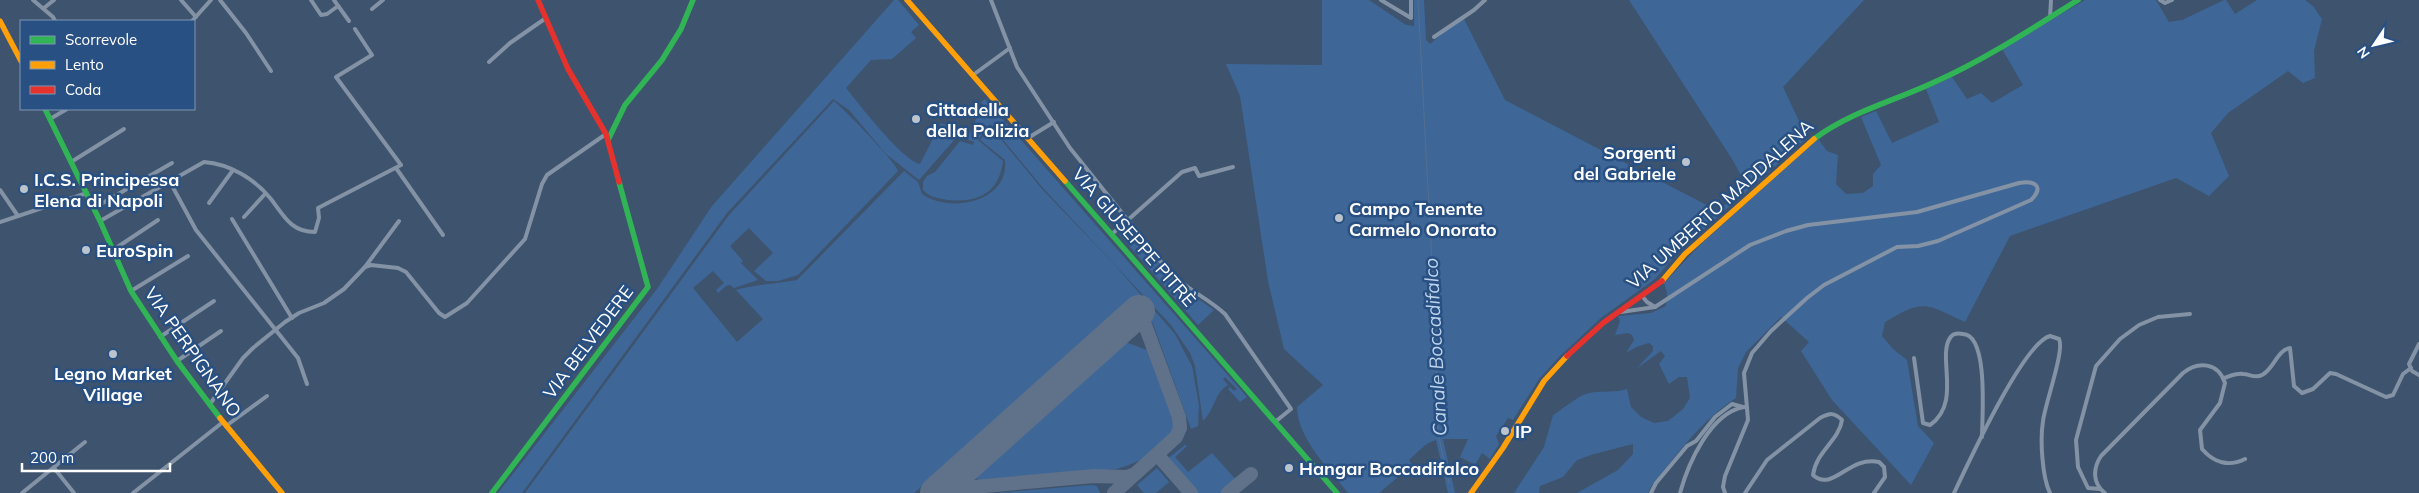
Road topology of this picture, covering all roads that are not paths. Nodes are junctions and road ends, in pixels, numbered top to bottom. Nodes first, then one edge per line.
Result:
1 (34, 0) edge
2 (54, 0) edge
3 (181, 0) edge
4 (211, 0) edge
5 (220, 0) edge
6 (311, 0) edge
7 (334, 0) edge
8 (383, 0) edge
9 (538, 0) edge
10 (693, 0) edge
11 (908, 0) edge
12 (991, 0) edge
13 (1380, 0) edge
14 (1411, 0) edge
15 (1485, 0) edge
16 (2051, 0) edge
17 (2078, 0) edge
18 (2160, 0) edge
19 (2172, 0) edge
20 (338, 6) junction
21 (44, 8) junction
22 (372, 9) dead end
23 (196, 17) junction
24 (546, 18) junction
25 (2050, 18) junction
26 (54, 20) edge
27 (193, 20) edge
28 (0, 21) edge
29 (349, 21) dead end
30 (355, 28) dead end
31 (1434, 37) dead end
32 (1010, 48) junction
33 (20, 59) edge
34 (489, 62) dead end
35 (271, 71) dead end
36 (973, 75) junction
37 (46, 110) edge
38 (65, 110) edge
39 (50, 119) junction
40 (1054, 122) junction
41 (124, 128) dead end
42 (607, 137) junction
43 (1028, 138) junction
44 (71, 162) junction
45 (172, 162) dead end
46 (1233, 167) dead end
47 (396, 168) junction
48 (233, 170) junction
49 (170, 182) junction
50 (0, 190) edge
51 (87, 193) junction
52 (265, 194) junction
53 (209, 203) dead end
54 (94, 208) junction
55 (18, 216) junction
56 (244, 217) dead end
57 (232, 219) dead end
58 (158, 220) dead end
59 (1128, 220) junction
60 (100, 221) junction
61 (399, 221) dead end
62 (0, 222) edge
63 (1112, 234) junction
64 (443, 235) dead end
65 (113, 250) junction
66 (188, 256) dead end
67 (365, 267) junction
68 (131, 291) junction
69 (1642, 296) junction
70 (1635, 300) junction
71 (214, 302) dead end
72 (1655, 307) junction
73 (1644, 309) junction
74 (1617, 313) junction
75 (2190, 314) dead end
76 (292, 318) junction
77 (276, 329) junction
78 (221, 331) dead end
79 (160, 337) junction
80 (2419, 344) edge
81 (1914, 358) dead end
82 (176, 361) junction
83 (2411, 368) junction
84 (2419, 375) edge
85 (2224, 378) junction
86 (307, 384) dead end
87 (267, 396) dead end
88 (210, 404) junction
89 (1743, 407) junction
90 (1748, 409) junction
91 (1275, 422) junction
92 (224, 424) junction
93 (1982, 438) junction
94 (85, 442) dead end
95 (2245, 459) dead end
96 (54, 468) junction
97 (2100, 490) junction
98 (22, 493) edge
99 (74, 493) edge
100 (133, 493) edge
101 (282, 493) edge
102 (492, 493) edge
103 (1337, 493) edge
104 (1471, 493) edge
105 (1651, 493) edge
106 (1680, 493) edge
107 (1726, 493) edge
108 (1745, 493) edge
109 (1874, 493) edge
110 (1954, 493) edge
111 (2050, 493) edge
112 (2105, 493) edge

1 - 21 street
2 - 21 street
3 - 23 street
4 - 23 street
5 - 35 street
6 - 20 street
7 - 20 street
8 - 22 street
9 - 24 street
10 - 42 street
11 - 36 street, VIA GIUSEPPE PITRÈ
12 - 32 street
13 - 14 street
15 - 31 street
16 - 25 street
17 - 25 street, VIA UMBERTO MADDALENA
18 - 19 street
20 - 29 street
21 - 26 street
23 - 27 street
24 - 34 street
24 - 42 street
25 - 69 street, VIA UMBERTO MADDALENA
28 - 33 street
30 - 47 street
32 - 36 street
32 - 40 street
36 - 43 street, VIA GIUSEPPE PITRÈ
37 - 39 street, VIA PERPIGNANO
38 - 39 street
39 - 44 street, VIA PERPIGNANO
40 - 43 street
40 - 59 street
41 - 44 street
42 - 67 street
42 - 102 street, VIA BELVEDERE
43 - 63 street, VIA GIUSEPPE PITRÈ
44 - 51 street, VIA PERPIGNANO
45 - 54 street
46 - 59 street
47 - 52 street
47 - 64 street
48 - 49 street
48 - 52 street
48 - 53 street
49 - 60 street
49 - 77 street
50 - 55 street
51 - 54 street, VIA PERPIGNANO
51 - 55 street
52 - 56 street
54 - 60 street, VIA PERPIGNANO
55 - 62 street
57 - 76 street
58 - 65 street
59 - 63 street
59 - 91 street
60 - 65 street, VIA PERPIGNANO
61 - 67 street
63 - 91 street, VIA GIUSEPPE PITRÈ
65 - 68 street, VIA PERPIGNANO
66 - 68 street
67 - 76 street
68 - 79 street, VIA PERPIGNANO
69 - 70 street, VIA UMBERTO MADDALENA
69 - 72 street
70 - 73 street
70 - 74 street, VIA UMBERTO MADDALENA
71 - 79 street
72 - 73 street
72 - 90 street
73 - 74 street
74 - 104 street, VIA UMBERTO MADDALENA
75 - 97 street
76 - 77 street
77 - 86 street
77 - 88 street
78 - 82 street
79 - 82 street, VIA PERPIGNANO
80 - 83 street
81 - 93 street
82 - 88 street, VIA PERPIGNANO
83 - 84 street
83 - 85 street
85 - 95 street
85 - 97 street
87 - 92 street
88 - 92 street, VIA PERPIGNANO
89 - 90 street
89 - 105 street
89 - 106 street
90 - 107 street
91 - 103 street, VIA GIUSEPPE PITRÈ
92 - 100 street
92 - 101 street, VIA PERPIGNANO
93 - 110 street
93 - 111 street
94 - 96 street
96 - 98 street
96 - 99 street
97 - 112 street
108 - 109 street

